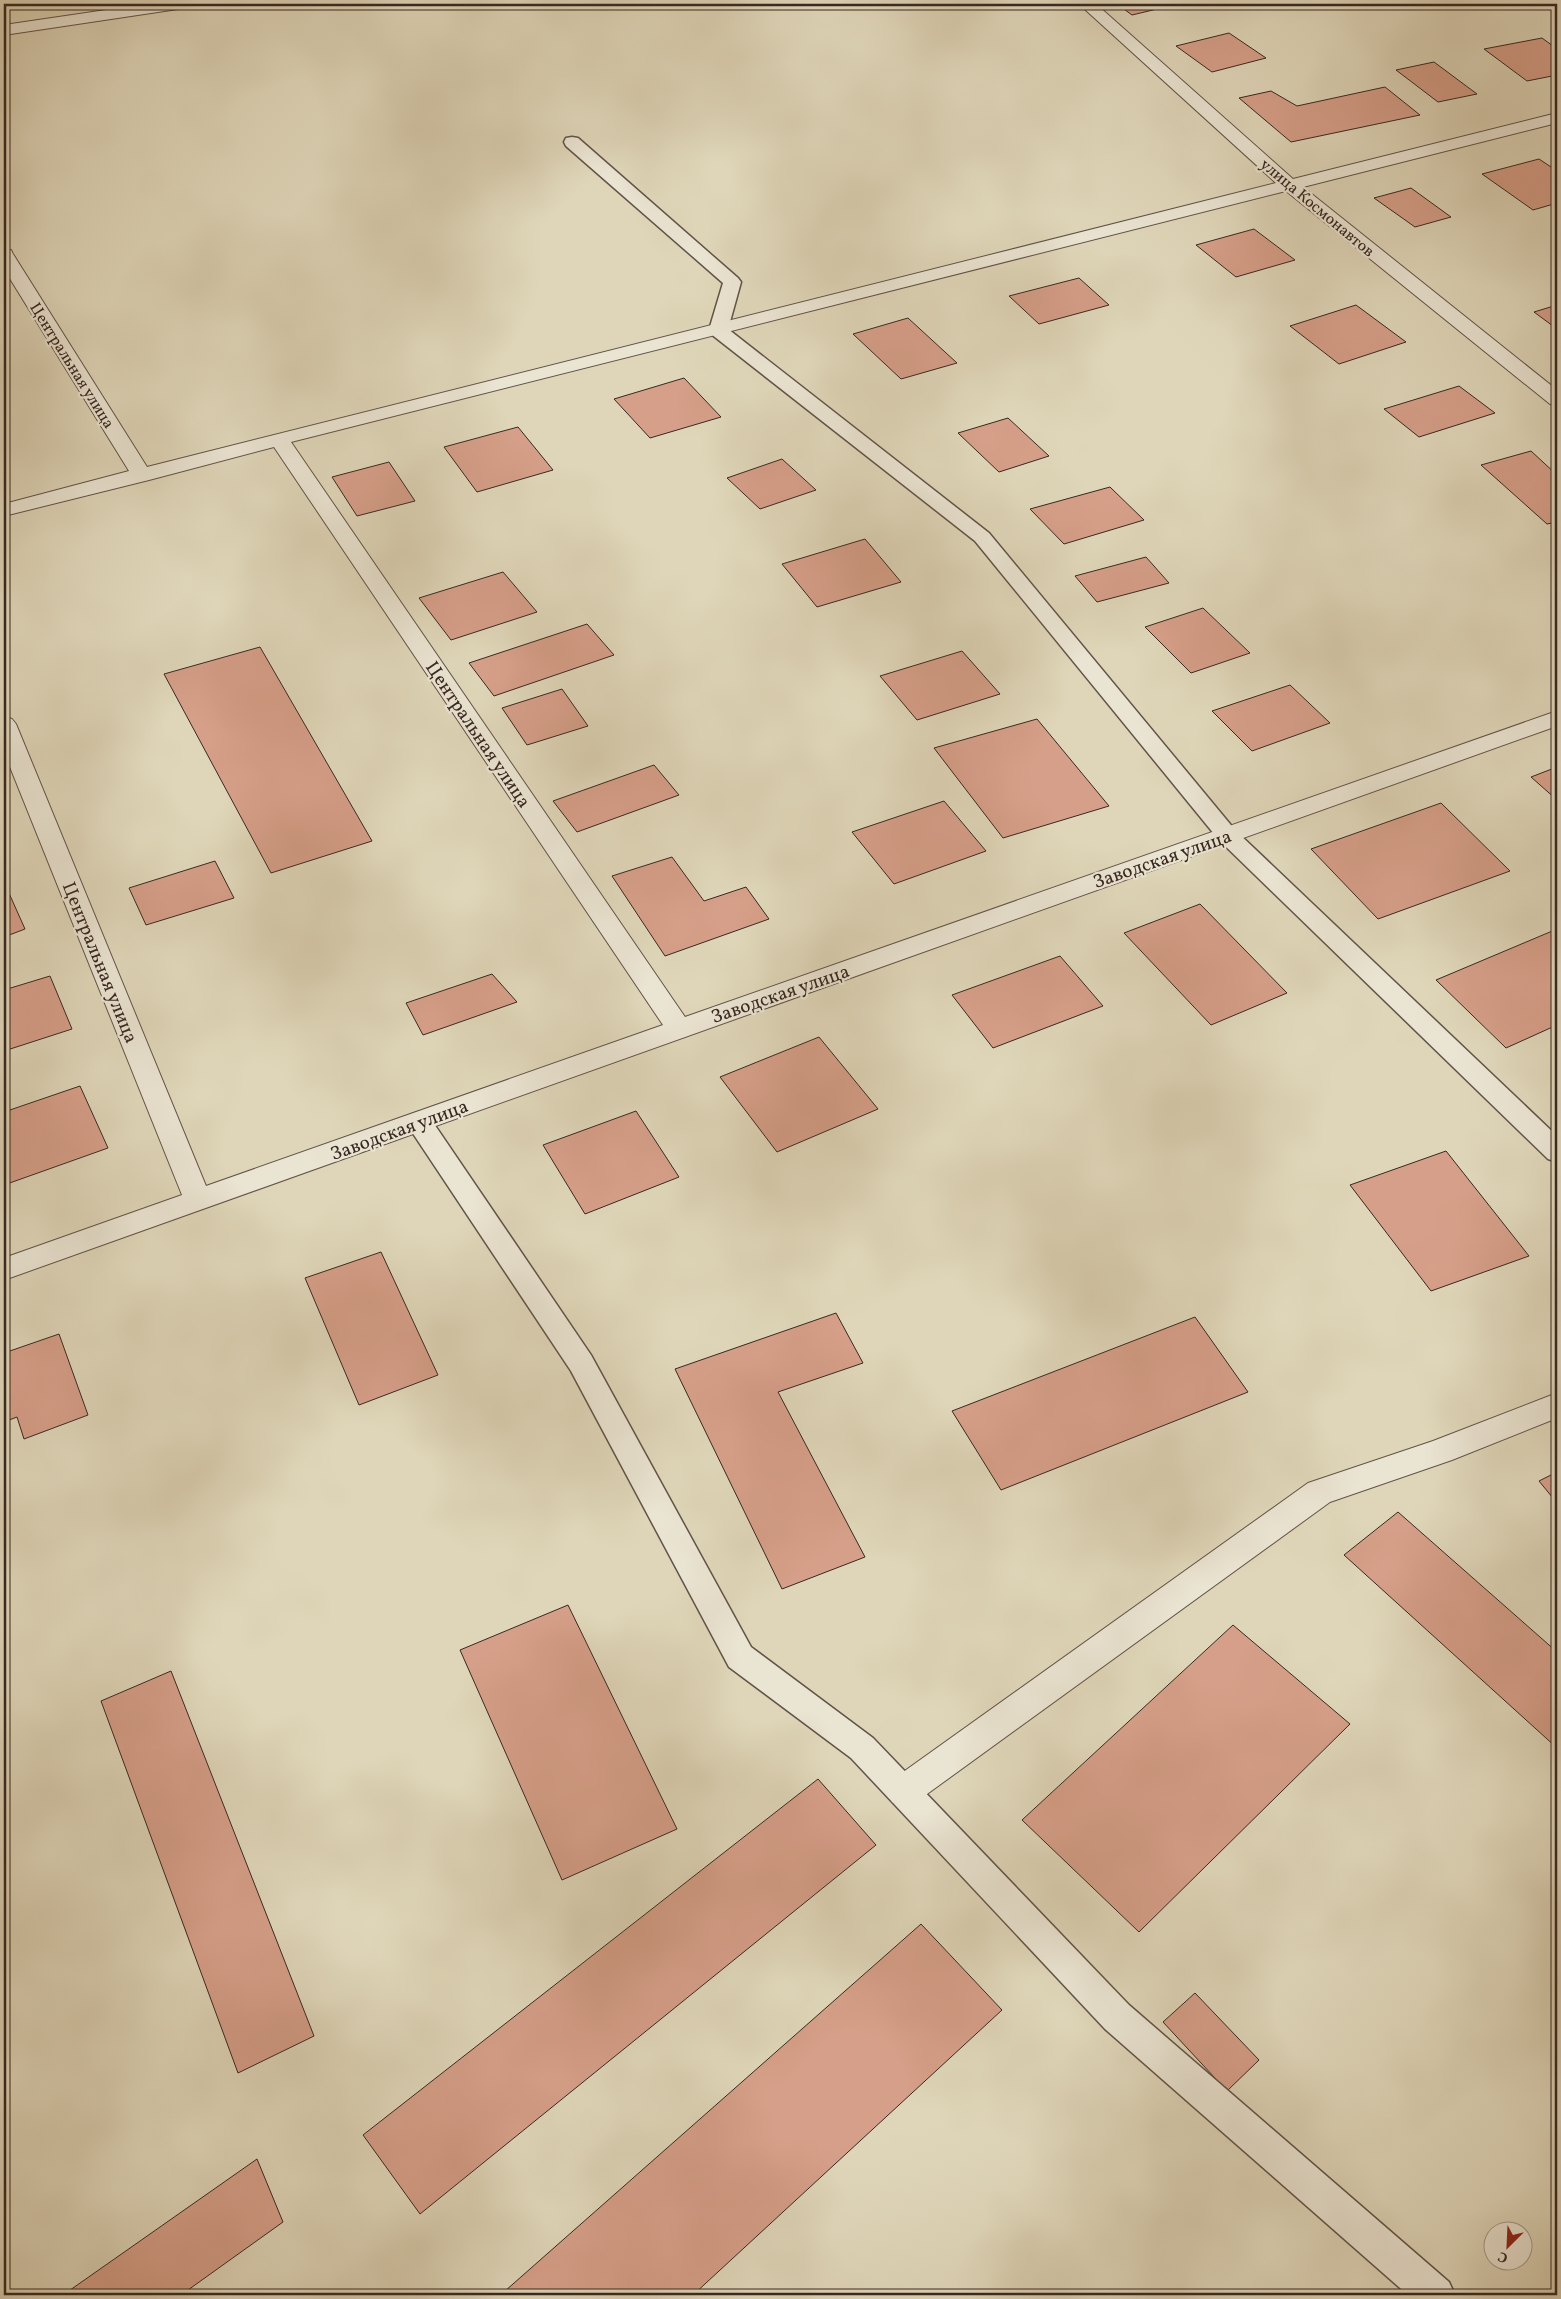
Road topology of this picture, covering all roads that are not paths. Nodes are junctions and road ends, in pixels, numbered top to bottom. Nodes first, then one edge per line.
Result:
1 (178, 4) edge
2 (1087, 4) edge
3 (4, 30) edge
4 (1557, 118) edge
5 (572, 142) dead end
6 (1290, 186) junction
7 (4, 254) edge
8 (718, 330) junction
9 (1557, 400) edge
10 (279, 439) junction
11 (142, 476) junction
12 (4, 510) edge
13 (1557, 718) edge
14 (4, 724) edge
15 (1227, 835) junction
16 (679, 1029) junction
17 (419, 1122) junction
18 (1557, 1152) edge
19 (198, 1200) junction
20 (4, 1269) edge
21 (1557, 1405) edge
22 (904, 1791) junction
23 (1436, 2295) edge

1 - 3 street
2 - 6 street, улица Космонавтов
4 - 6 street
5 - 8 lane
6 - 8 street
6 - 9 street, улица Космонавтов
7 - 11 street, Центральная улица
8 - 10 street
8 - 15 lane
10 - 11 street
10 - 16 street, Центральная улица
11 - 12 street
13 - 15 street, Заводская улица
14 - 19 street, Центральная улица
15 - 16 street, Заводская улица
15 - 18 lane
16 - 17 street, Заводская улица
17 - 19 street, Заводская улица
17 - 22 lane
19 - 20 street, Заводская улица
21 - 22 street
22 - 23 lane

